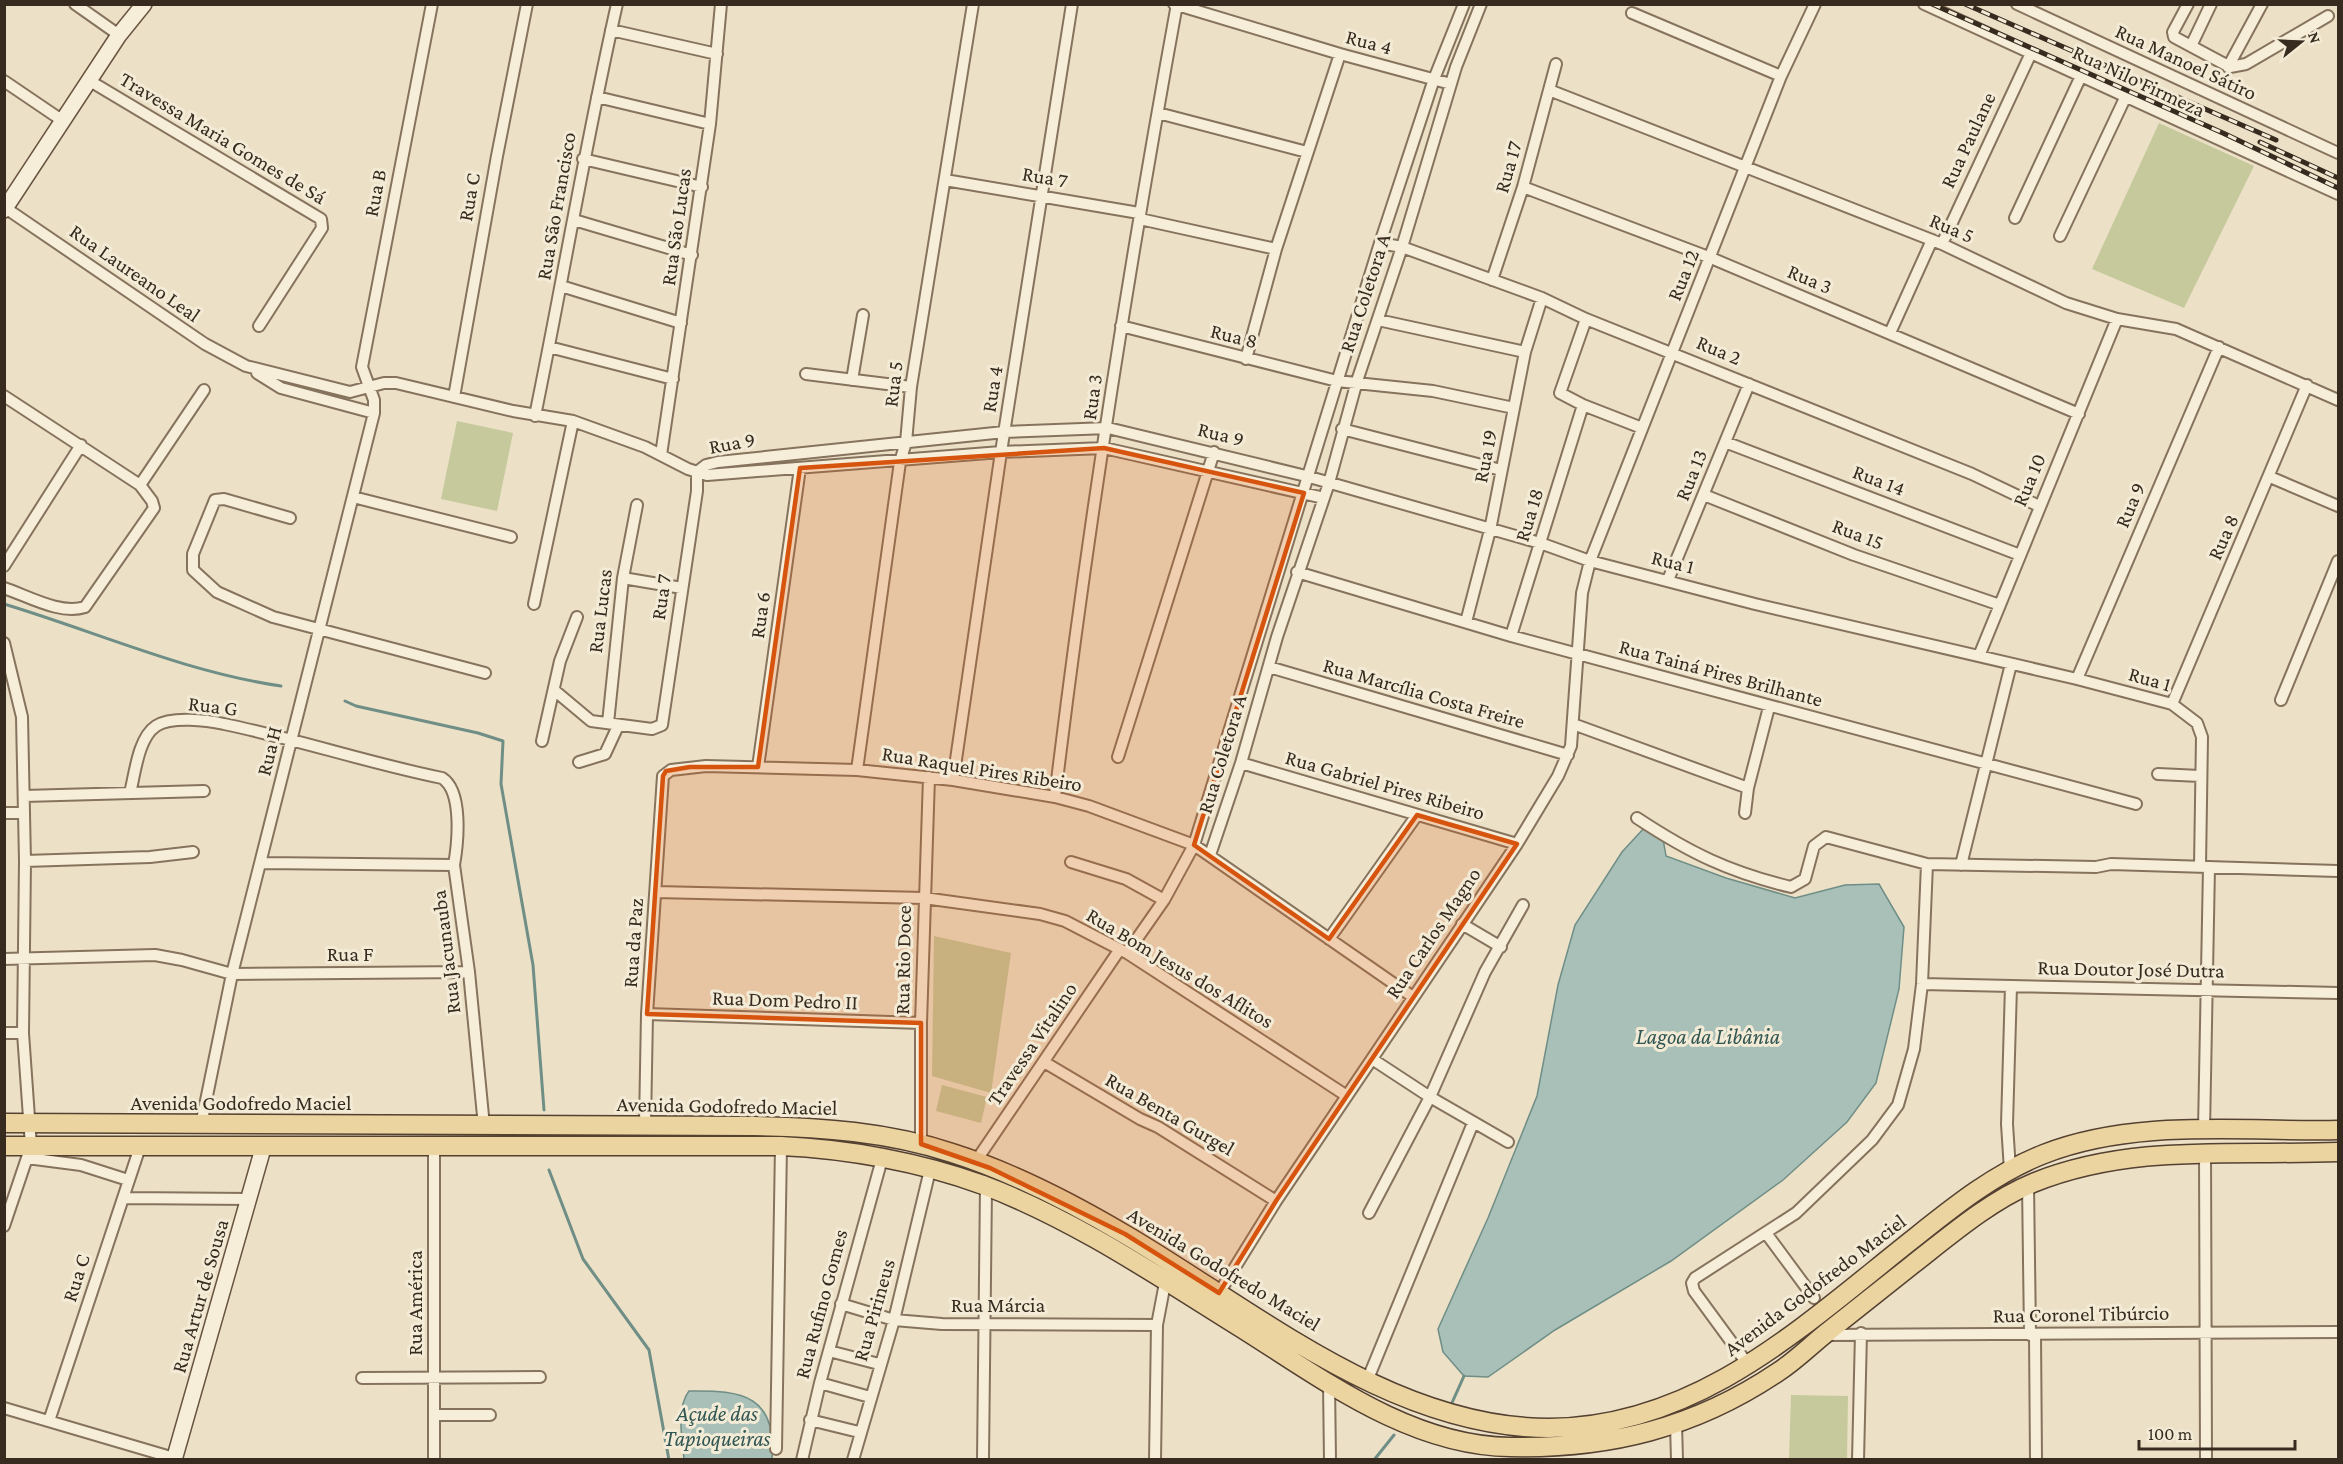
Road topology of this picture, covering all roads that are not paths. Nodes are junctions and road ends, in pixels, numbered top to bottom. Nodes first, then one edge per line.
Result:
1 (75, 4) edge
2 (144, 4) edge
3 (432, 4) edge
4 (527, 4) edge
5 (617, 4) edge
6 (721, 4) edge
7 (973, 4) edge
8 (1072, 4) edge
9 (1464, 4) edge
10 (1481, 4) edge
11 (1815, 4) edge
12 (1924, 4) edge
13 (2017, 4) edge
14 (2188, 4) edge
15 (2211, 4) edge
16 (2262, 4) edge
17 (1176, 5) edge
18 (1632, 14) dead end
19 (2328, 16) dead end
20 (611, 30) junction
21 (119, 35) junction
22 (2191, 46) junction
23 (2031, 53) junction
24 (717, 54) junction
25 (1340, 54) junction
26 (1556, 64) dead end
27 (2228, 67) junction
28 (1782, 76) junction
29 (2081, 76) junction
30 (1434, 79) junction
31 (4, 81) edge
32 (90, 81) junction
33 (1451, 84) junction
34 (1549, 90) junction
35 (2126, 96) junction
36 (597, 97) junction
37 (1158, 113) junction
38 (63, 121) junction
39 (710, 124) junction
40 (1307, 152) junction
41 (2338, 153) edge
42 (583, 159) junction
43 (1747, 167) junction
44 (945, 180) junction
45 (702, 187) junction
46 (1523, 187) junction
47 (2338, 194) edge
48 (1044, 196) junction
49 (5, 208) edge
50 (1140, 216) junction
51 (2015, 218) dead end
52 (574, 220) junction
53 (2060, 236) dead end
54 (1937, 242) junction
55 (1380, 243) junction
56 (1401, 247) junction
57 (1276, 249) junction
58 (692, 255) junction
59 (1710, 258) junction
60 (1492, 280) junction
61 (561, 286) junction
62 (1542, 298) junction
63 (863, 315) dead end
64 (1586, 319) junction
65 (1378, 320) junction
66 (2117, 320) junction
67 (681, 323) junction
68 (259, 326) dead end
69 (1121, 326) junction
70 (1890, 333) junction
71 (549, 347) junction
72 (2219, 347) junction
73 (1525, 352) junction
74 (1672, 352) junction
75 (1245, 359) junction
76 (246, 366) junction
77 (806, 374) dead end
78 (673, 379) junction
79 (852, 380) junction
80 (1337, 381) junction
81 (1357, 381) junction
82 (1749, 384) junction
83 (2307, 385) junction
84 (369, 387) junction
85 (911, 387) junction
86 (204, 390) dead end
87 (4, 396) edge
88 (454, 397) junction
89 (2338, 400) edge
90 (1583, 405) junction
91 (1514, 408) junction
92 (374, 413) junction
93 (2079, 414) junction
94 (535, 416) junction
95 (573, 422) junction
96 (1108, 428) junction
97 (1642, 428) junction
98 (1342, 429) junction
99 (1004, 432) junction
100 (906, 442) junction
101 (1725, 442) junction
102 (81, 445) junction
103 (1104, 448) junction
104 (1001, 452) junction
105 (1214, 452) junction
106 (661, 454) junction
107 (900, 462) junction
108 (800, 468) junction
109 (689, 469) junction
110 (1502, 470) junction
111 (1208, 472) junction
112 (1306, 476) junction
113 (2270, 477) junction
114 (1329, 483) junction
115 (140, 485) junction
116 (1304, 493) junction
117 (1704, 495) junction
118 (353, 497) junction
119 (1324, 498) junction
120 (637, 505) dead end
121 (2039, 506) junction
122 (2338, 506) edge
123 (290, 518) dead end
124 (1490, 530) junction
125 (511, 537) dead end
126 (1540, 543) junction
127 (2020, 555) junction
128 (1590, 561) junction
129 (2338, 561) edge
130 (4, 566) edge
131 (1298, 572) junction
132 (622, 578) junction
133 (1668, 580) junction
134 (4, 588) edge
135 (682, 588) junction
136 (1274, 590) junction
137 (1290, 594) junction
138 (534, 604) dead end
139 (2000, 605) junction
140 (577, 617) dead end
141 (1466, 622) junction
142 (320, 630) junction
143 (1511, 636) junction
144 (4, 643) edge
145 (7, 655) edge
146 (1579, 655) junction
147 (1979, 656) junction
148 (2011, 664) junction
149 (1269, 668) junction
150 (485, 673) dead end
151 (2077, 679) junction
152 (554, 690) junction
153 (2281, 700) dead end
154 (2172, 704) junction
155 (1769, 707) junction
156 (613, 724) junction
157 (1573, 724) junction
158 (291, 741) junction
159 (542, 741) dead end
160 (1568, 755) junction
161 (1118, 757) dead end
162 (579, 762) dead end
163 (1241, 763) junction
164 (1987, 763) junction
165 (758, 767) junction
166 (671, 770) joint
167 (857, 770) junction
168 (2158, 774) dead end
169 (2200, 776) junction
170 (929, 777) junction
171 (442, 778) joint
172 (953, 780) junction
173 (1748, 788) junction
174 (204, 790) dead end
175 (130, 793) junction
176 (24, 796) junction
177 (1055, 797) junction
178 (2136, 804) dead end
179 (4, 813) edge
180 (24, 813) junction
181 (1744, 813) dead end
182 (1417, 815) junction
183 (1637, 818) dead end
184 (1517, 844) junction
185 (1194, 845) junction
186 (193, 852) dead end
187 (1210, 855) junction
188 (25, 861) junction
189 (262, 862) junction
190 (1071, 862) dead end
191 (1928, 864) junction
192 (454, 865) junction
193 (1961, 865) junction
194 (2204, 866) junction
195 (2338, 871) edge
196 (656, 892) junction
197 (924, 898) junction
198 (1164, 900) junction
199 (1523, 905) dead end
200 (1462, 924) junction
201 (1329, 939) junction
202 (1501, 947) junction
203 (1124, 951) junction
204 (25, 959) junction
205 (4, 960) edge
206 (469, 972) junction
207 (232, 974) junction
208 (1922, 984) junction
209 (2011, 986) junction
210 (2208, 991) junction
211 (2338, 993) edge
212 (1413, 996) junction
213 (647, 1014) junction
214 (921, 1023) junction
215 (4, 1033) edge
216 (23, 1033) junction
217 (1372, 1059) junction
218 (1044, 1062) junction
219 (1347, 1096) junction
220 (1430, 1097) junction
221 (4, 1123) edge
222 (29, 1123) junction
223 (1473, 1123) junction
224 (201, 1125) junction
225 (645, 1125) junction
226 (484, 1126) junction
227 (2204, 1130) junction
228 (2338, 1130) edge
229 (1509, 1142) dead end
230 (921, 1144) junction
231 (264, 1145) junction
232 (4, 1146) edge
233 (434, 1146) junction
234 (781, 1146) junction
235 (140, 1147) junction
236 (2205, 1151) junction
237 (29, 1152) junction
238 (2338, 1152) edge
239 (882, 1159) junction
240 (976, 1161) junction
241 (930, 1170) junction
242 (2010, 1170) junction
243 (128, 1180) junction
244 (2028, 1185) junction
245 (986, 1186) junction
246 (123, 1198) junction
247 (250, 1199) junction
248 (1276, 1201) junction
249 (1369, 1213) dead end
250 (4, 1226) edge
251 (1766, 1233) junction
252 (1165, 1282) junction
253 (1219, 1293) junction
254 (1814, 1298) dead end
255 (841, 1304) junction
256 (894, 1320) junction
257 (985, 1324) junction
258 (1157, 1325) junction
259 (2206, 1332) junction
260 (2338, 1332) edge
261 (1861, 1334) junction
262 (1824, 1335) junction
263 (2032, 1335) junction
264 (829, 1351) junction
265 (879, 1364) junction
266 (1749, 1366) junction
267 (434, 1377) junction
268 (540, 1377) dead end
269 (362, 1378) dead end
270 (1367, 1381) junction
271 (820, 1383) junction
272 (1329, 1384) junction
273 (870, 1397) junction
274 (4, 1408) edge
275 (434, 1415) junction
276 (490, 1415) dead end
277 (810, 1420) junction
278 (49, 1421) junction
279 (1676, 1424) junction
280 (859, 1432) junction
281 (776, 1449) dead end
282 (1503, 1453) edge
283 (174, 1459) edge
284 (805, 1459) edge
285 (434, 1460) edge
286 (853, 1460) edge
287 (983, 1460) edge
288 (1155, 1460) edge
289 (1330, 1460) edge
290 (1677, 1460) edge
291 (1858, 1460) edge
292 (2036, 1460) edge
293 (2206, 1460) edge

1 - 21 street
2 - 21 street
3 - 84 street, Rua B
4 - 88 street, Rua C
5 - 20 street, Rua São Francisco
6 - 24 street, Rua São Lucas
7 - 44 street, Rua 5
8 - 48 street, Rua 4
9 - 30 street, Rua Coletora A
10 - 33 street, Rua Coletora A
11 - 28 street, Rua 12
12 - 23 street, Rua Nilo Firmeza
13 - 41 street, Rua Manoel Sátiro
14 - 22 street
15 - 22 street
16 - 27 street
17 - 25 street, Rua 4
17 - 37 street, Rua 3
18 - 28 street
19 - 27 street
20 - 24 street
20 - 36 street, Rua São Francisco
21 - 32 street
22 - 27 street
23 - 29 street, Rua Nilo Firmeza
23 - 54 street, Rua Paulane
24 - 39 street, Rua São Lucas
25 - 30 street, Rua 4
25 - 40 street
26 - 34 street, Rua 17
28 - 43 street, Rua 12
29 - 35 street, Rua Nilo Firmeza
29 - 51 street
30 - 33 street, Rua 4
30 - 55 street, Rua Coletora A
31 - 38 street
32 - 38 street
32 - 68 street, Travessa Maria Gomes de Sá
33 - 56 street, Rua Coletora A
34 - 43 street, Rua 5
34 - 46 street, Rua 17
35 - 47 street, Rua Nilo Firmeza
35 - 53 street
36 - 39 street
36 - 42 street, Rua São Francisco
37 - 40 street
37 - 50 street, Rua 3
38 - 49 street
39 - 45 street, Rua São Lucas
40 - 57 street
42 - 45 street
42 - 52 street, Rua São Francisco
43 - 54 street, Rua 5
43 - 59 street, Rua 12
44 - 48 street, Rua 7
44 - 85 street, Rua 5
45 - 58 street, Rua São Lucas
46 - 59 street, Rua 3
46 - 60 street, Rua 17
48 - 50 street, Rua 7
48 - 99 street, Rua 4
49 - 76 street, Rua Laureano Leal
50 - 57 street, Rua 7
50 - 69 street, Rua 3
52 - 58 street
52 - 61 street, Rua São Francisco
54 - 66 street, Rua 5
54 - 70 street, Rua Paulane
55 - 56 street, Rua 2
55 - 80 street, Rua Coletora A
56 - 60 street, Rua 2
56 - 65 street, Rua Coletora A
57 - 75 street
58 - 67 street, Rua São Lucas
59 - 70 street, Rua 3
59 - 74 street, Rua 12
60 - 62 street, Rua 2
61 - 67 street
61 - 71 street, Rua São Francisco
62 - 64 street, Rua 2
62 - 73 street, Rua 19
63 - 79 street
64 - 74 street, Rua 2
64 - 90 street
65 - 73 street
65 - 81 street, Rua Coletora A
66 - 72 street, Rua 5
66 - 93 street, Rua 10
67 - 78 street, Rua São Lucas
69 - 75 street, Rua 8
69 - 96 street, Rua 3
70 - 93 street, Rua 3
71 - 78 street
71 - 94 street, Rua São Francisco
72 - 83 street, Rua 5
72 - 151 street, Rua 9
73 - 91 street, Rua 19
74 - 82 street, Rua 2
74 - 97 street, Rua 12
75 - 80 street, Rua 8
76 - 84 street, Rua Laureano Leal
76 - 92 street, Rua Laureano Leal
77 - 79 street
78 - 106 street, Rua São Lucas
79 - 85 street
80 - 81 street, Rua 8
80 - 112 street, Rua Coletora A
81 - 91 street, Rua 8
81 - 98 street, Rua Coletora A
82 - 101 street, Rua 13
82 - 121 street, Rua 2
83 - 89 street, Rua 5
83 - 113 street, Rua 8
84 - 88 street, Rua Laureano Leal
84 - 92 street, Rua H
85 - 100 street, Rua 5
86 - 115 street
87 - 102 street
88 - 94 street, Rua Laureano Leal
90 - 97 street
90 - 126 street, Rua 18
91 - 110 street, Rua 19
92 - 118 street, Rua H
93 - 121 street, Rua 10
94 - 95 street, Rua Laureano Leal
95 - 106 street, Rua Laureano Leal
95 - 138 street
96 - 99 street, Rua 9
96 - 103 street, Rua 3
96 - 105 street, Rua 9
97 - 128 street, Rua 12
98 - 110 street
98 - 114 street, Rua Coletora A
99 - 100 street, Rua 9
99 - 104 street, Rua 4
100 - 107 street, Rua 5
100 - 109 street, Rua 9
101 - 117 street, Rua 13
101 - 127 street, Rua 14
102 - 115 street
102 - 130 street
103 - 104 street, Rua 9
103 - 111 street, Rua 9
103 - 177 street, Rua 3
104 - 107 street, Rua 9
104 - 172 street, Rua 4
105 - 111 street
105 - 112 street, Rua 9
106 - 109 street, Rua Laureano Leal
107 - 108 street, Rua 9
107 - 167 street, Rua 5
108 - 109 street, Rua 9
108 - 165 street, Rua 6
109 - 135 street, Rua 7
110 - 124 street, Rua 19
111 - 116 street, Rua 9
111 - 161 street
112 - 114 street, Rua 9
112 - 116 street, Rua Coletora A
113 - 122 street
113 - 154 street, Rua 8
114 - 119 street, Rua Coletora A
114 - 124 street, Rua 1
115 - 134 street
116 - 119 street, Rua 9
116 - 136 street, Rua Coletora A
117 - 133 street, Rua 13
117 - 139 street, Rua 15
118 - 125 street
118 - 142 street, Rua H
119 - 131 street, Rua Coletora A
120 - 132 street, Rua Lucas
121 - 127 street, Rua 10
123 - 142 street
124 - 126 street, Rua 1
124 - 141 street, Rua 19
126 - 128 street, Rua 1
126 - 143 street, Rua 18
127 - 139 street, Rua 10
128 - 133 street, Rua 1
128 - 146 street, Rua Carlos Magno
129 - 153 street
131 - 137 street, Rua Coletora A
131 - 141 street, Rua Tainá Pires Brilhante
132 - 135 street
132 - 156 street, Rua Lucas
133 - 147 street, Rua 1
135 - 156 street, Rua 7
136 - 137 street
136 - 185 street, Rua Coletora A
137 - 149 street, Rua Coletora A
139 - 147 street, Rua 10
140 - 152 street
141 - 143 street, Rua Tainá Pires Brilhante
142 - 150 street
142 - 158 street, Rua H
143 - 146 street, Rua Tainá Pires Brilhante
144 - 145 street
145 - 176 street
146 - 155 street, Rua Tainá Pires Brilhante
146 - 157 street, Rua Carlos Magno
147 - 148 street, Rua 1
148 - 151 street, Rua 1
148 - 164 street
149 - 160 street, Rua Marcília Costa Freire
149 - 163 street, Rua Coletora A
151 - 154 street, Rua 1
152 - 156 street
152 - 159 street
154 - 169 street, Rua 1
155 - 164 street, Rua Tainá Pires Brilhante
155 - 173 street
156 - 162 street, Rua Lucas
157 - 160 street, Rua Carlos Magno
157 - 173 street
158 - 171 street, Rua G
158 - 175 street, Rua G
158 - 189 street, Rua H
160 - 184 street, Rua Carlos Magno
163 - 182 street, Rua Gabriel Pires Ribeiro
163 - 187 street, Rua Coletora A
164 - 178 street, Rua Tainá Pires Brilhante
164 - 193 street
165 - 166 street, Rua Raquel Pires Ribeiro
165 - 167 street, Rua Raquel Pires Ribeiro
166 - 196 street, Rua da Paz
167 - 170 street, Rua Raquel Pires Ribeiro
168 - 169 street
169 - 194 street
170 - 172 street, Rua Raquel Pires Ribeiro
170 - 197 street, Rua Rio Doce
171 - 192 street, Rua Jacunauba
172 - 177 street, Rua Raquel Pires Ribeiro
173 - 181 street
174 - 175 street
175 - 176 street
176 - 180 street
177 - 185 street, Rua Raquel Pires Ribeiro
179 - 180 street
180 - 188 street
182 - 184 street, Rua Gabriel Pires Ribeiro
182 - 201 street
183 - 191 street
184 - 200 street, Rua Carlos Magno
185 - 187 street, Rua Raquel Pires Ribeiro
185 - 198 street, Travessa Vitalino
186 - 188 street
187 - 201 street, Rua Raquel Pires Ribeiro
188 - 204 street
189 - 192 street
189 - 207 street, Rua H
190 - 198 street
191 - 193 street
191 - 208 street
192 - 206 street, Rua Jacunauba
193 - 194 street
194 - 195 street
194 - 210 street
196 - 197 street, Rua Bom Jesus dos Aflitos
196 - 213 street, Rua da Paz
197 - 203 street, Rua Bom Jesus dos Aflitos
197 - 214 street, Rua Rio Doce
198 - 203 street, Travessa Vitalino
199 - 202 street
200 - 202 street
200 - 212 street, Rua Carlos Magno
201 - 212 street, Rua Raquel Pires Ribeiro
202 - 220 street
203 - 218 street, Travessa Vitalino
203 - 219 street, Rua Bom Jesus dos Aflitos
204 - 205 street, Rua F
204 - 207 street, Rua F
204 - 216 street
206 - 207 street, Rua F
206 - 226 street, Rua Jacunauba
207 - 224 street, Rua H
208 - 209 street, Rua Doutor José Dutra
208 - 251 street
209 - 210 street, Rua Doutor José Dutra
209 - 242 street
210 - 211 street, Rua Doutor José Dutra
210 - 227 street
212 - 217 street, Rua Carlos Magno
213 - 214 street, Rua Dom Pedro II
213 - 225 street, Rua da Paz
214 - 230 street, Rua Rio Doce
215 - 216 street
216 - 222 street
217 - 219 street, Rua Carlos Magno
217 - 220 street
218 - 240 street, Travessa Vitalino
218 - 248 street, Rua Benta Gurgel
219 - 248 street, Rua Carlos Magno
220 - 223 street
220 - 249 street
221 - 222 main road, Avenida Godofredo Maciel
222 - 224 main road, Avenida Godofredo Maciel
222 - 237 street
223 - 229 street
223 - 270 street
224 - 226 main road, Avenida Godofredo Maciel
225 - 226 main road, Avenida Godofredo Maciel
225 - 230 main road, Avenida Godofredo Maciel
227 - 228 main road, Avenida Godofredo Maciel
227 - 242 main road, Avenida Godofredo Maciel
230 - 240 main road, Avenida Godofredo Maciel
231 - 233 main road, Avenida Godofredo Maciel
231 - 235 main road, Avenida Godofredo Maciel
231 - 247 street, Rua Artur de Sousa
232 - 237 main road, Avenida Godofredo Maciel
233 - 234 main road, Avenida Godofredo Maciel
233 - 267 street, Rua América
234 - 239 main road, Avenida Godofredo Maciel
234 - 281 street
235 - 237 main road, Avenida Godofredo Maciel
235 - 243 street, Rua C
236 - 238 main road, Avenida Godofredo Maciel
236 - 244 main road, Avenida Godofredo Maciel
236 - 259 street
237 - 243 street
237 - 250 street
239 - 241 main road, Avenida Godofredo Maciel
239 - 255 street, Rua Rufino Gomes
240 - 253 main road, Avenida Godofredo Maciel
241 - 245 main road, Avenida Godofredo Maciel
241 - 256 street, Rua Pirineus
242 - 266 main road, Avenida Godofredo Maciel
243 - 246 street, Rua C
244 - 262 main road, Avenida Godofredo Maciel
244 - 263 street
245 - 252 main road, Avenida Godofredo Maciel
245 - 257 street
246 - 247 street
246 - 278 street, Rua C
247 - 283 street, Rua Artur de Sousa
248 - 253 street, Rua Carlos Magno
251 - 254 street
251 - 266 street
252 - 258 street
252 - 272 main road, Avenida Godofredo Maciel
253 - 270 main road, Avenida Godofredo Maciel
255 - 256 street, Rua Márcia
255 - 264 street, Rua Rufino Gomes
256 - 257 street, Rua Márcia
256 - 265 street, Rua Pirineus
257 - 258 street, Rua Márcia
257 - 287 street
258 - 288 street
259 - 260 street, Rua Coronel Tibúrcio
259 - 263 street, Rua Coronel Tibúrcio
259 - 293 street
261 - 262 street, Rua Coronel Tibúrcio
261 - 263 street, Rua Coronel Tibúrcio
261 - 291 street
262 - 279 main road, Avenida Godofredo Maciel
263 - 292 street
264 - 265 street
264 - 271 street, Rua Rufino Gomes
265 - 273 street, Rua Pirineus
266 - 270 main road, Avenida Godofredo Maciel
267 - 268 street
267 - 269 street
267 - 275 street, Rua América
271 - 273 street
271 - 277 street, Rua Rufino Gomes
272 - 282 main road, Avenida Godofredo Maciel
272 - 289 street
273 - 280 street, Rua Pirineus
274 - 278 street
275 - 276 street
275 - 285 street, Rua América
277 - 280 street
277 - 284 street, Rua Rufino Gomes
278 - 283 street
279 - 282 main road, Avenida Godofredo Maciel
279 - 290 street
280 - 286 street, Rua Pirineus

